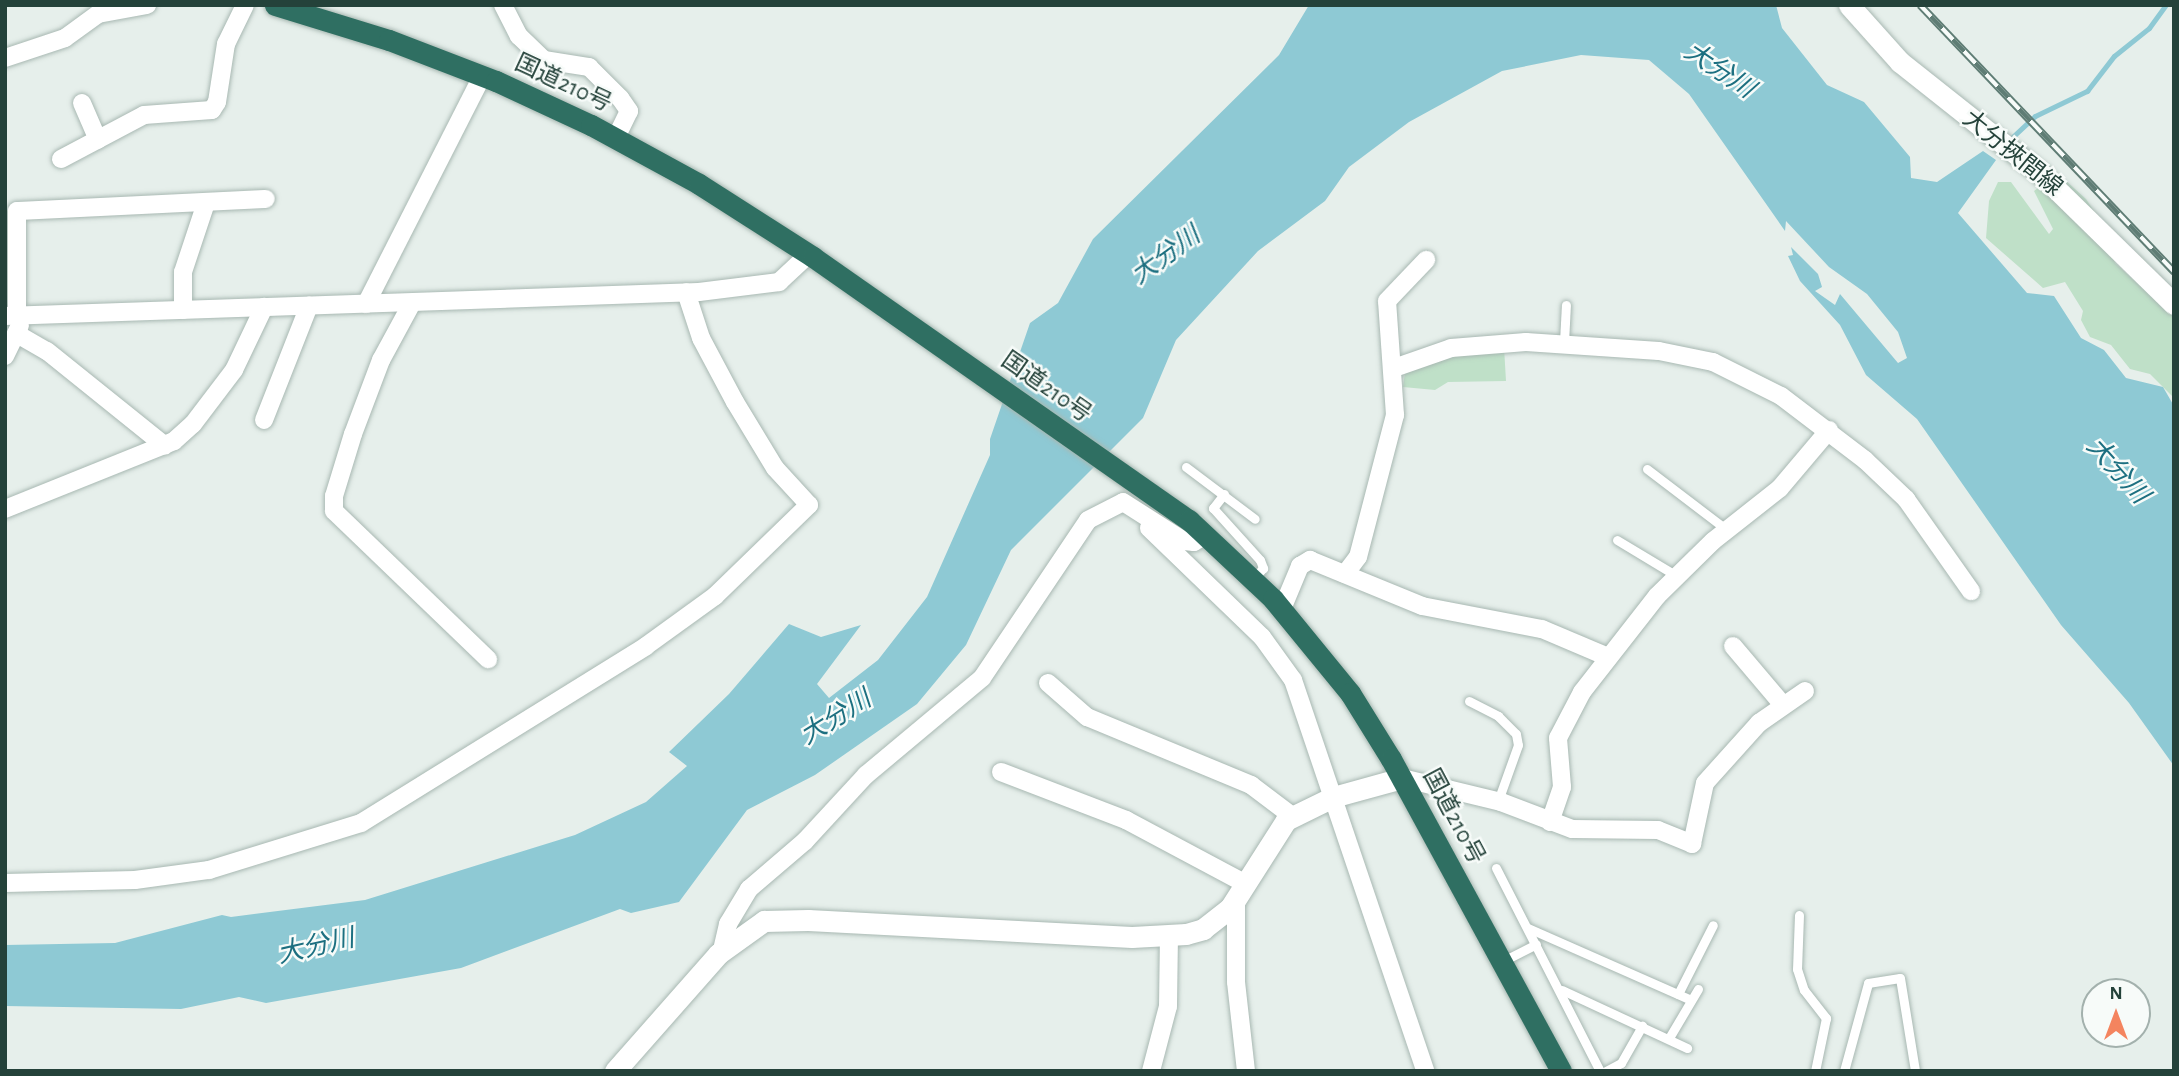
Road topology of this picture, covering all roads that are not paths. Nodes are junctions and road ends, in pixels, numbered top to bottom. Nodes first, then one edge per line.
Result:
1 (147, 5) edge
2 (245, 5) edge
3 (275, 5) edge
4 (503, 5) edge
5 (1849, 5) edge
6 (5, 58) edge
7 (482, 76) junction
8 (82, 103) dead end
9 (616, 138) junction
10 (98, 140) junction
11 (61, 159) dead end
12 (266, 199) dead end
13 (206, 203) junction
14 (809, 254) junction
15 (1426, 260) dead end
16 (686, 292) junction
17 (412, 303) junction
18 (366, 304) junction
19 (2174, 304) edge
20 (1566, 305) dead end
21 (309, 306) junction
22 (264, 307) junction
23 (183, 310) junction
24 (16, 320) edge
25 (1564, 342) junction
26 (5, 356) edge
27 (1394, 368) junction
28 (264, 420) dead end
29 (1829, 430) junction
30 (165, 446) junction
31 (1186, 467) dead end
32 (1647, 469) dead end
33 (1224, 494) junction
34 (1116, 503) junction
35 (5, 509) edge
36 (1255, 519) dead end
37 (1727, 530) junction
38 (1206, 535) junction
39 (1617, 540) dead end
40 (1345, 574) junction
41 (1677, 576) junction
42 (1253, 579) junction
43 (1971, 591) dead end
44 (1282, 609) junction
45 (1733, 646) dead end
46 (1608, 657) junction
47 (488, 659) dead end
48 (1048, 683) dead end
49 (1805, 691) dead end
50 (1469, 701) dead end
51 (1783, 705) junction
52 (1001, 772) dead end
53 (1402, 778) junction
54 (1333, 797) junction
55 (1499, 801) junction
56 (1292, 816) junction
57 (1550, 822) junction
58 (1496, 868) dead end
59 (5, 883) edge
60 (1241, 892) junction
61 (1799, 915) dead end
62 (1713, 925) dead end
63 (1528, 928) junction
64 (1169, 936) junction
65 (1536, 944) junction
66 (722, 950) junction
67 (1501, 962) junction
68 (1698, 989) dead end
69 (1562, 990) junction
70 (1678, 995) junction
71 (1691, 1000) junction
72 (1642, 1026) junction
73 (1669, 1038) junction
74 (1687, 1048) dead end
75 (615, 1071) edge
76 (1151, 1071) edge
77 (1246, 1071) edge
78 (1424, 1071) edge
79 (1561, 1071) edge
80 (1600, 1071) edge
81 (1606, 1071) edge
82 (1815, 1071) edge
83 (1844, 1071) edge
84 (1915, 1071) edge

1 - 6 street
2 - 10 street
3 - 7 highway, 国道210号
4 - 9 street
5 - 19 street, 大分挾間線
7 - 9 highway, 国道210号
7 - 18 street
8 - 10 street
9 - 14 highway, 国道210号
10 - 11 street
12 - 13 street
13 - 23 street
13 - 24 street
14 - 16 street
14 - 38 highway, 国道210号
15 - 27 street
16 - 17 street
16 - 59 street
17 - 18 street
17 - 47 street
18 - 21 street
20 - 25 lane
21 - 22 street
21 - 28 street
22 - 23 street
22 - 30 street
23 - 24 street
24 - 26 street
24 - 30 street
25 - 27 street
25 - 29 street
27 - 40 street
29 - 37 street
29 - 43 street
30 - 35 street
31 - 33 lane
32 - 37 lane
33 - 36 lane
33 - 42 lane
34 - 38 street
34 - 54 street
34 - 66 street
37 - 41 street
38 - 42 highway, 国道210号
39 - 41 lane
40 - 44 street
40 - 46 street
41 - 46 street
42 - 44 highway, 国道210号
44 - 53 highway, 国道210号
45 - 51 street
46 - 57 street
48 - 56 street
49 - 51 street
50 - 55 lane
51 - 57 street
52 - 60 street
53 - 54 street
53 - 55 street
53 - 67 highway, 国道210号
54 - 56 street
54 - 78 street
55 - 57 street
56 - 60 street
58 - 63 lane
60 - 64 street
60 - 77 street
61 - 82 lane
62 - 70 lane
63 - 65 lane
63 - 70 lane
64 - 66 street
64 - 76 street
65 - 67 lane
65 - 69 lane
66 - 75 street
67 - 79 highway, 国道210号
68 - 71 lane
69 - 72 lane
69 - 80 lane
70 - 71 lane
71 - 73 lane
72 - 73 lane
72 - 81 lane
73 - 74 lane
83 - 84 lane

